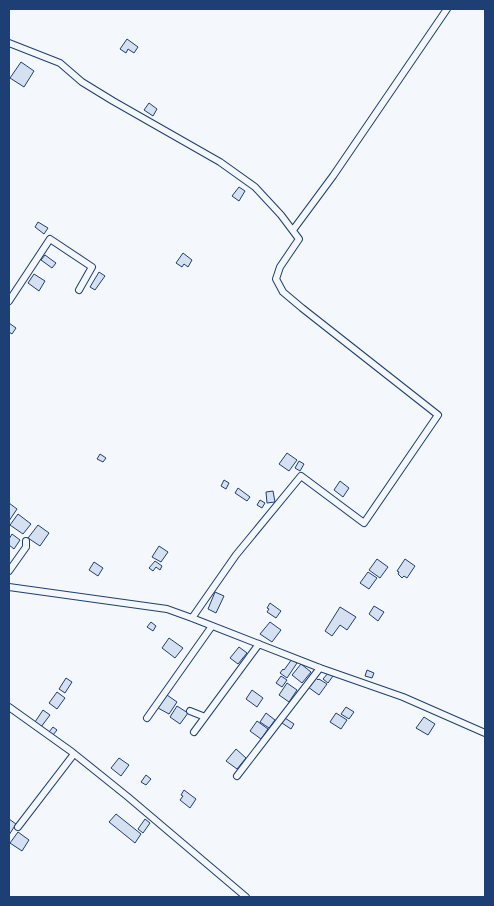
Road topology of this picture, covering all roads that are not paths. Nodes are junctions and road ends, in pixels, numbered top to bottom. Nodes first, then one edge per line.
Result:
1 (447, 9) edge
2 (9, 43) edge
3 (293, 230) junction
4 (79, 290) dead end
5 (9, 301) edge
6 (26, 541) dead end
7 (9, 571) edge
8 (9, 587) edge
9 (192, 618) junction
10 (212, 626) junction
11 (259, 644) junction
12 (320, 668) junction
13 (9, 707) edge
14 (190, 711) dead end
15 (205, 717) junction
16 (147, 718) dead end
17 (194, 732) dead end
18 (485, 733) edge
19 (74, 754) junction
20 (237, 776) dead end
21 (18, 827) dead end
22 (246, 897) edge

1 - 3 street
2 - 3 street
3 - 9 street
4 - 5 street
6 - 7 street
8 - 9 street
9 - 10 street
10 - 11 street
10 - 16 street
11 - 12 street
11 - 15 street
12 - 18 street
12 - 20 street
13 - 19 street
14 - 15 street
15 - 17 street
19 - 21 street
19 - 22 street

